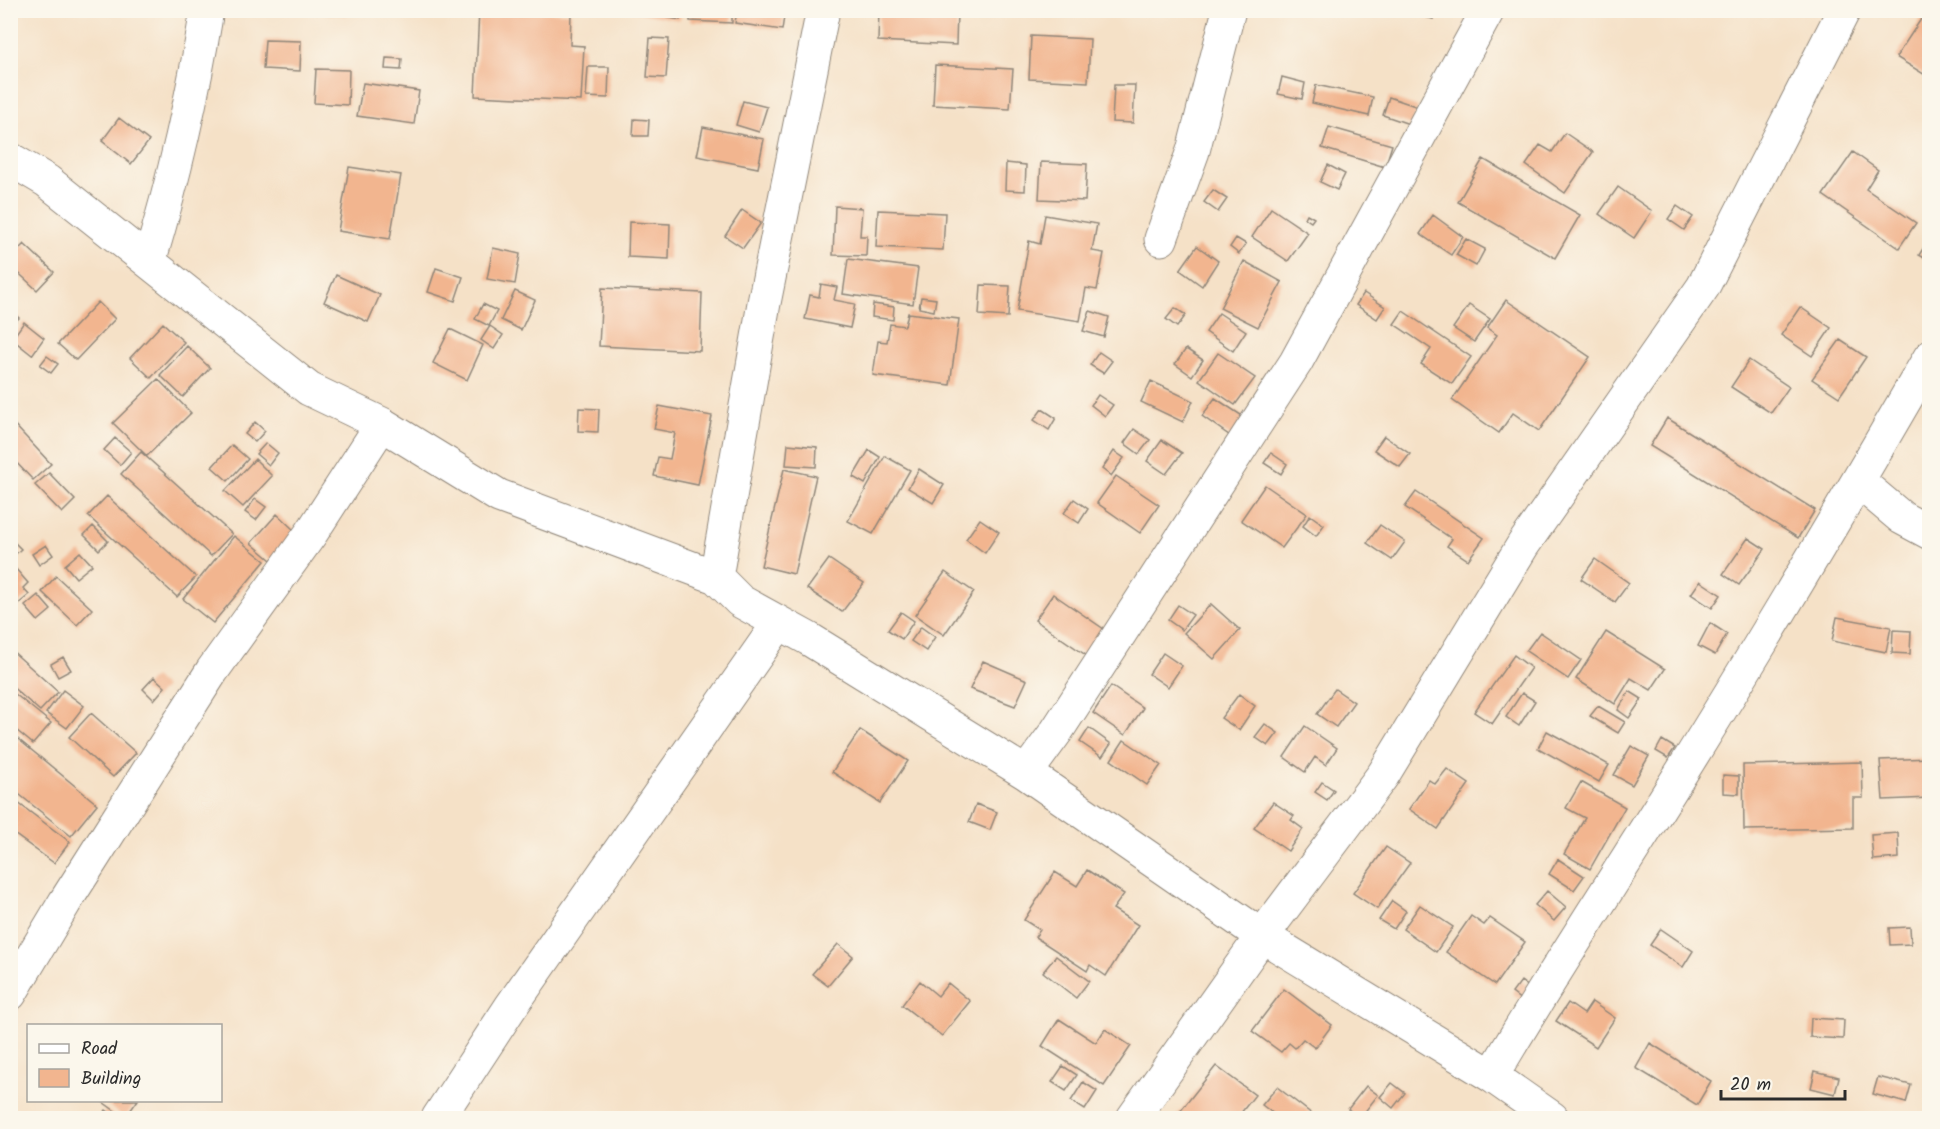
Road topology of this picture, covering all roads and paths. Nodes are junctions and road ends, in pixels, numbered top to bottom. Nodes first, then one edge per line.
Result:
1 (207, 10) edge
2 (823, 10) edge
3 (1229, 10) edge
4 (1488, 10) edge
5 (1844, 10) edge
6 (10, 159) edge
7 (1161, 239) dead end
8 (150, 262) junction
9 (1929, 357) edge
10 (382, 424) junction
11 (1858, 481) junction
12 (1929, 533) edge
13 (716, 577) junction
14 (779, 623) junction
15 (1026, 773) junction
16 (1262, 936) junction
17 (10, 994) edge
18 (1492, 1076) junction
19 (438, 1119) edge
20 (1133, 1119) edge
21 (1552, 1119) edge

1 - 8 street
2 - 13 street
3 - 7 street
4 - 15 street
5 - 16 street
6 - 8 street
8 - 10 street
9 - 11 street
10 - 13 street
10 - 17 street
11 - 12 street
11 - 18 street
13 - 14 street
14 - 15 street
14 - 19 street
15 - 16 street
16 - 18 street
16 - 20 street
18 - 21 street

